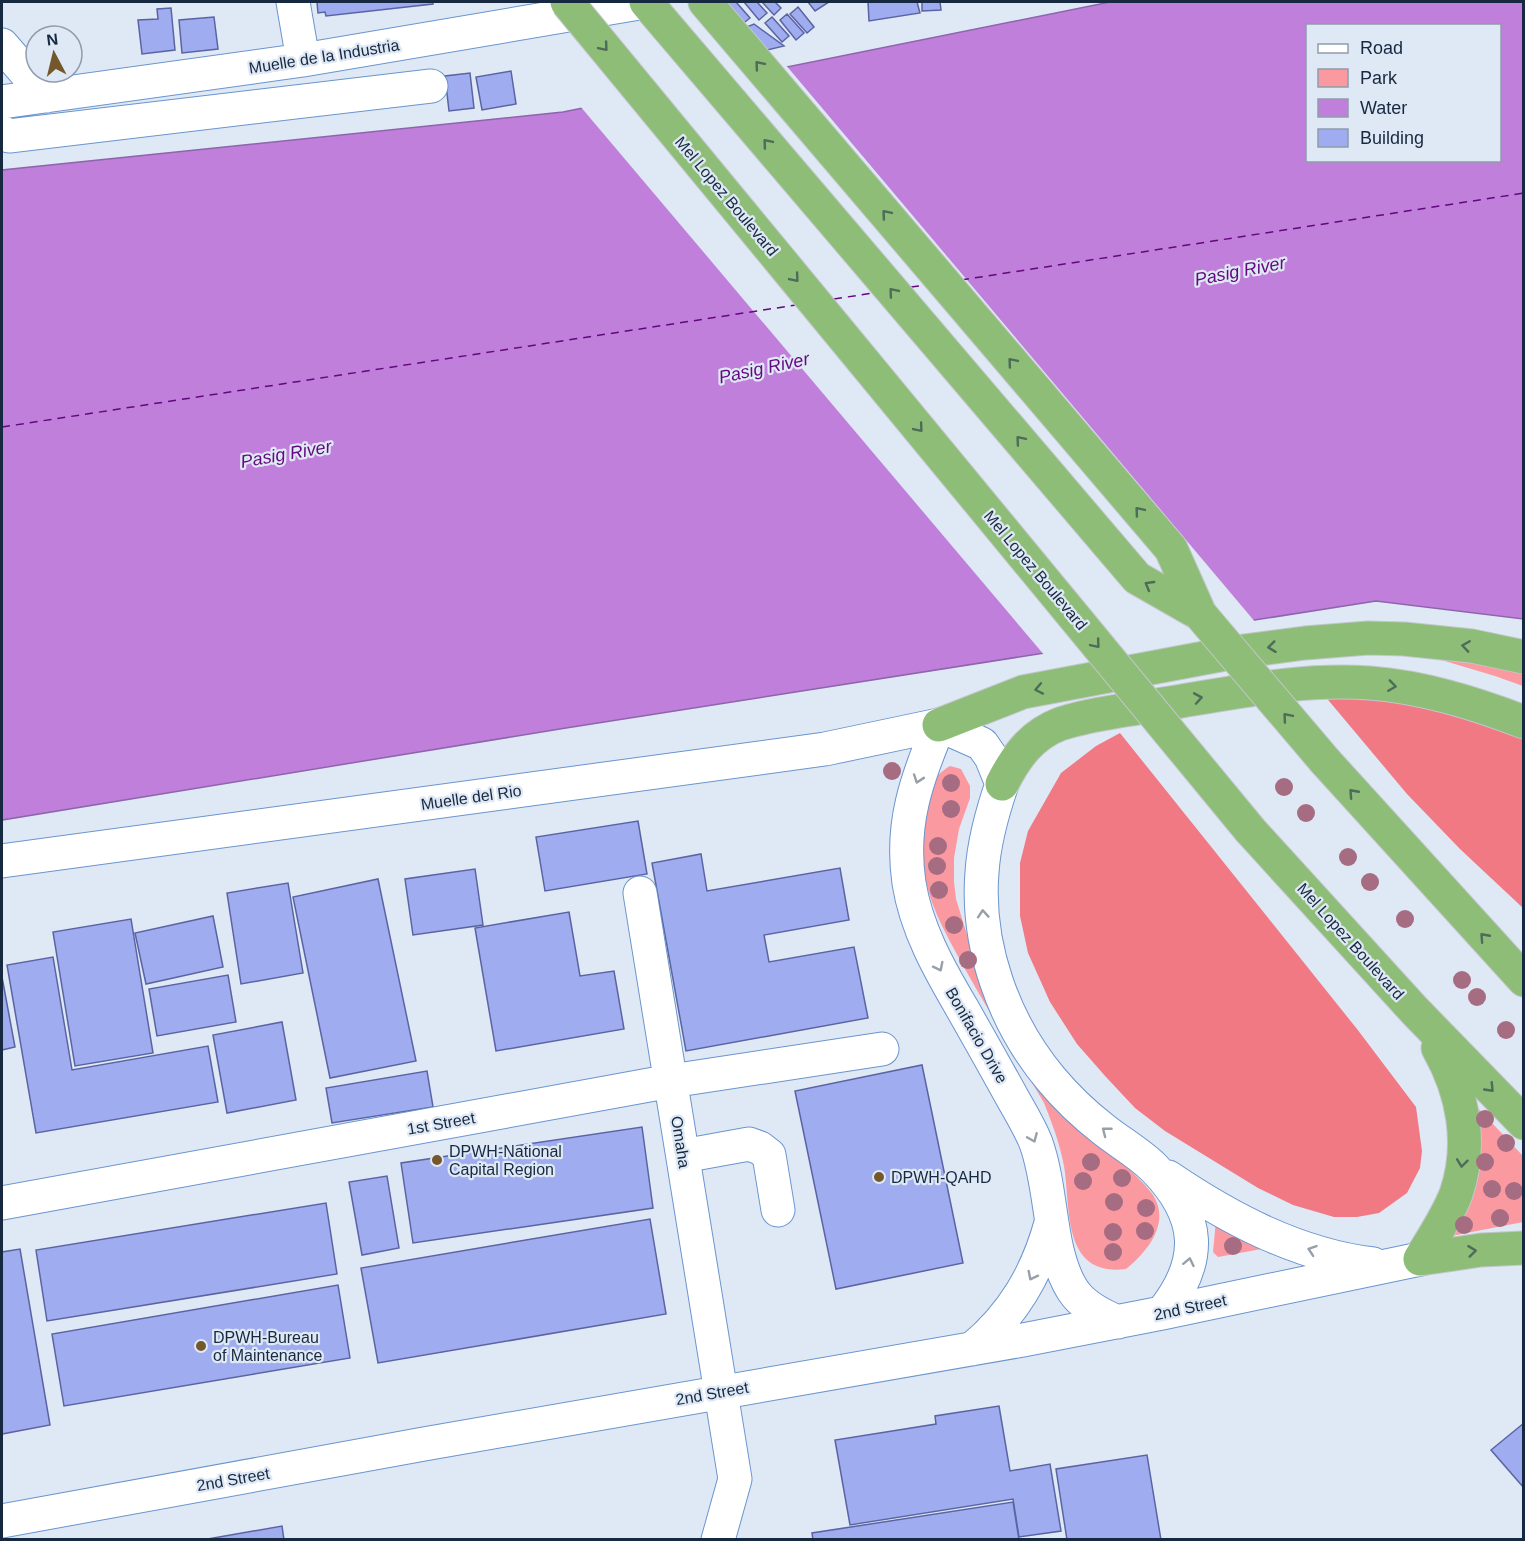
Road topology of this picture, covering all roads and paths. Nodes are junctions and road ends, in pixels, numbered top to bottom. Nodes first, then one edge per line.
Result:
1 (293, 2) edge
2 (567, 2) edge
3 (645, 2) edge
4 (705, 2) edge
5 (2, 45) edge
6 (303, 60) junction
7 (431, 86) dead end
8 (46, 96) junction
9 (2, 102) edge
10 (2, 132) edge
11 (1200, 614) junction
12 (1524, 657) edge
13 (1524, 722) edge
14 (939, 725) junction
15 (1002, 784) junction
16 (2, 861) edge
17 (640, 893) dead end
18 (1524, 980) edge
19 (1415, 1011) junction
20 (882, 1049) dead end
21 (671, 1081) junction
22 (1524, 1123) edge
23 (683, 1156) junction
24 (1153, 1167) junction
25 (2, 1203) edge
26 (778, 1210) dead end
27 (1051, 1221) junction
28 (1524, 1248) edge
29 (1405, 1263) junction
30 (1162, 1313) junction
31 (1118, 1322) junction
32 (972, 1349) junction
33 (721, 1391) junction
34 (2, 1521) edge
35 (718, 1539) edge

1 - 6 street
2 -> 19 highway, Mel Lopez Boulevard, bridge
3 - 6 street, Muelle de la Industria
11 -> 3 highway
11 -> 4 highway
5 - 8 street
6 - 8 street, Muelle de la Industria
7 - 10 street
8 - 9 street, Muelle de la Industria
18 -> 11 highway, bridge
12 -> 14 highway
15 -> 13 highway
14 - 15 street
14 - 16 street, Muelle del Rio
14 -> 27 street, Bonifacio Drive
24 -> 15 street
17 - 21 street, Omaha
19 -> 22 highway, Mel Lopez Boulevard
19 -> 29 highway
20 - 21 street, 1st Street
21 - 23 street, Omaha
21 - 25 street, 1st Street
23 - 26 street
23 - 33 street, Omaha
29 -> 24 street
30 -> 24 street
27 - 31 street, Bonifacio Drive
27 -> 32 street
29 -> 28 highway
29 - 30 street, 2nd Street
30 - 31 street, 2nd Street
31 - 32 street, 2nd Street
32 - 33 street, 2nd Street
33 - 34 street, 2nd Street
33 - 35 street, Omaha

